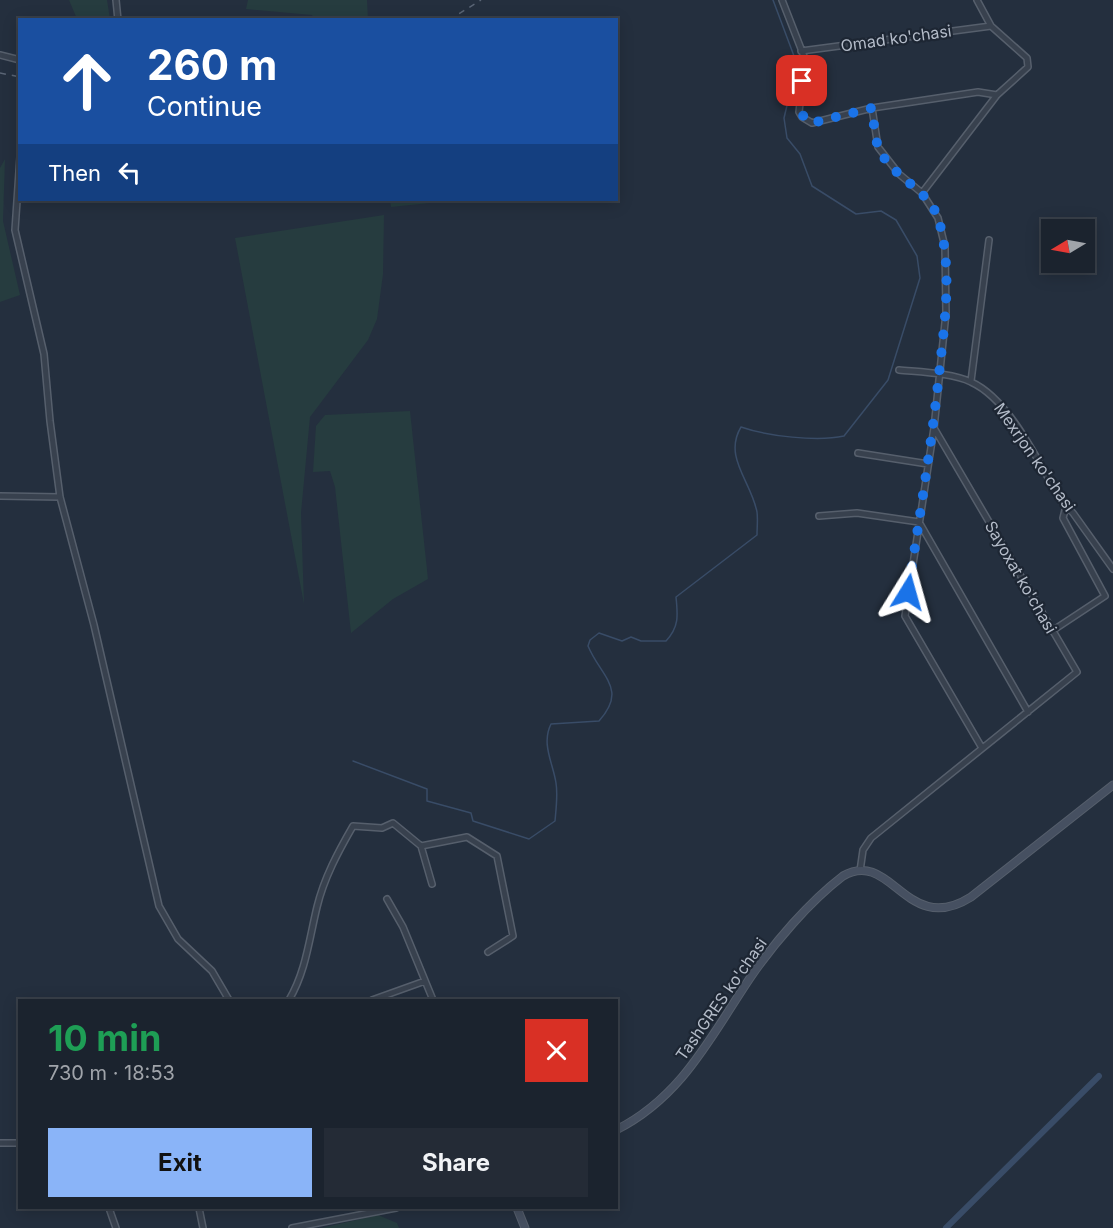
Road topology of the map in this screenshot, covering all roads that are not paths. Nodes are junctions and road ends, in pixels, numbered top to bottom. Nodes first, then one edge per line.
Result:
1 (116, 0) edge
2 (782, 0) edge
3 (977, 0) edge
4 (118, 18) edge
5 (991, 26) junction
6 (801, 51) junction
7 (0, 55) edge
8 (18, 60) edge
9 (997, 95) junction
10 (872, 108) junction
11 (18, 187) edge
12 (922, 193) junction
13 (989, 240) dead end
14 (899, 370) dead end
15 (939, 375) junction
16 (971, 381) junction
17 (934, 428) junction
18 (858, 453) dead end
19 (928, 464) junction
20 (0, 496) edge
21 (60, 496) junction
22 (1066, 506) junction
23 (819, 516) dead end
24 (919, 522) junction
25 (1113, 568) edge
26 (1052, 631) junction
27 (1028, 712) junction
28 (982, 748) junction
29 (1113, 785) edge
30 (421, 846) junction
31 (860, 871) junction
32 (432, 884) dead end
33 (387, 899) dead end
34 (488, 952) dead end
35 (425, 981) junction
36 (228, 999) edge
37 (289, 999) edge
38 (375, 999) edge
39 (433, 999) edge
40 (618, 1129) edge
41 (0, 1143) edge
42 (18, 1143) edge
43 (109, 1209) edge
44 (199, 1209) edge
45 (390, 1209) edge
46 (517, 1209) edge
47 (116, 1228) edge
48 (203, 1228) edge
49 (292, 1228) edge
50 (525, 1228) edge

1 - 4 street
2 - 6 street
3 - 5 street
5 - 6 street, Omad ko'chasi
5 - 9 street
6 - 10 street
7 - 8 street
9 - 10 street
9 - 12 street
10 - 12 street
11 - 21 street
12 - 15 street
13 - 16 street
14 - 15 street, Mexrjon ko'chasi
15 - 16 street, Mexrjon ko'chasi
15 - 17 street
16 - 22 street, Mexrjon ko'chasi
17 - 19 street
17 - 26 street, Sayoxat ko'chasi
18 - 19 street
19 - 24 street
20 - 21 street
21 - 36 street
22 - 25 street, Mexrjon ko'chasi
22 - 26 street
23 - 24 street
24 - 27 street
24 - 28 street
26 - 27 street, Sayoxat ko'chasi
27 - 28 street, Sayoxat ko'chasi
28 - 31 street, Sayoxat ko'chasi
29 - 31 main road
30 - 32 street
30 - 34 street
30 - 37 street
31 - 40 main road, TashGRES ko'chasi
33 - 35 street
35 - 38 street
35 - 39 street
41 - 42 street
43 - 47 street
44 - 48 street
45 - 49 street
46 - 50 main road

